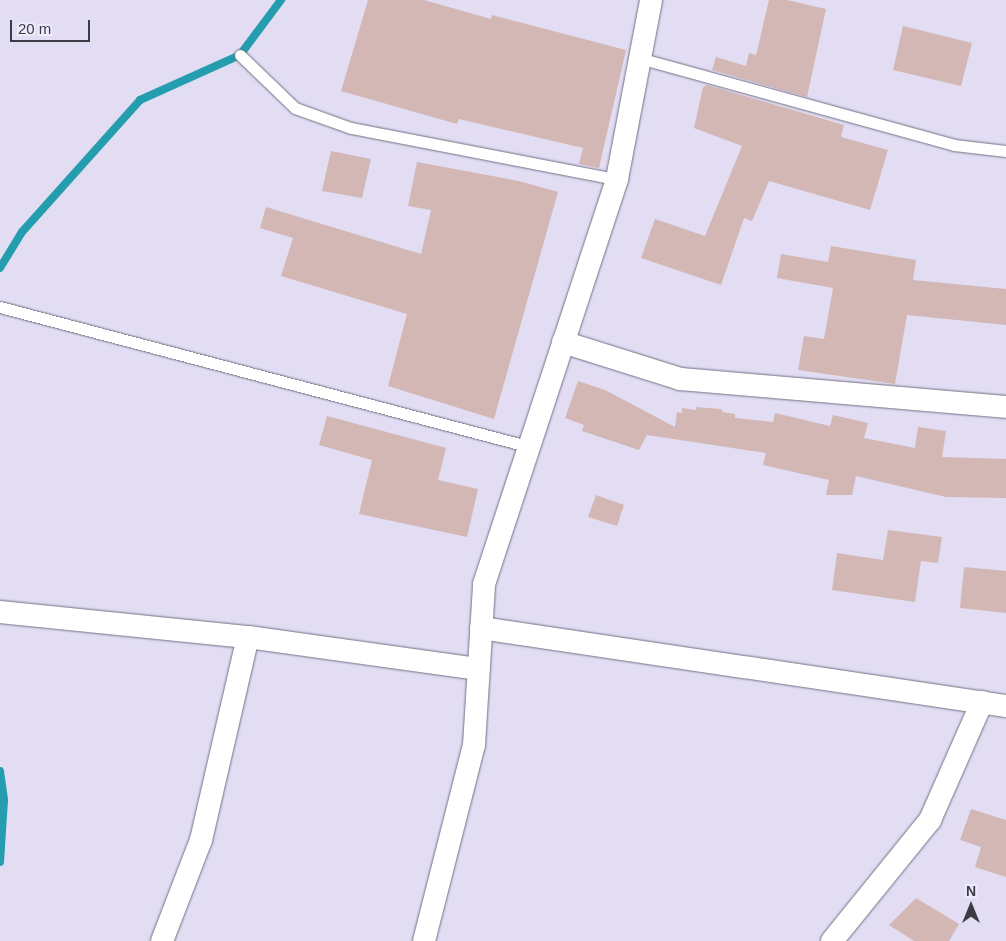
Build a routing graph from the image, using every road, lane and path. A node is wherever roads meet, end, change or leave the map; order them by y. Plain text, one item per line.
1 (651, 0) edge
2 (240, 55) dead end
3 (638, 58) junction
4 (1006, 151) edge
5 (617, 179) junction
6 (0, 307) edge
7 (563, 342) junction
8 (1006, 407) edge
9 (527, 446) junction
10 (0, 612) edge
11 (482, 628) junction
12 (248, 638) junction
13 (479, 669) junction
14 (982, 702) junction
15 (1006, 706) edge
16 (162, 941) edge
17 (424, 941) edge
18 (832, 941) edge

1 - 3 street
2 - 5 lane
3 - 4 lane
3 - 5 street
5 - 7 street
6 - 9 lane
7 - 8 street
7 - 9 street
9 - 11 street
10 - 12 street
11 - 13 street
11 - 14 street
12 - 13 street
12 - 16 street
13 - 17 street
14 - 15 street
14 - 18 street

